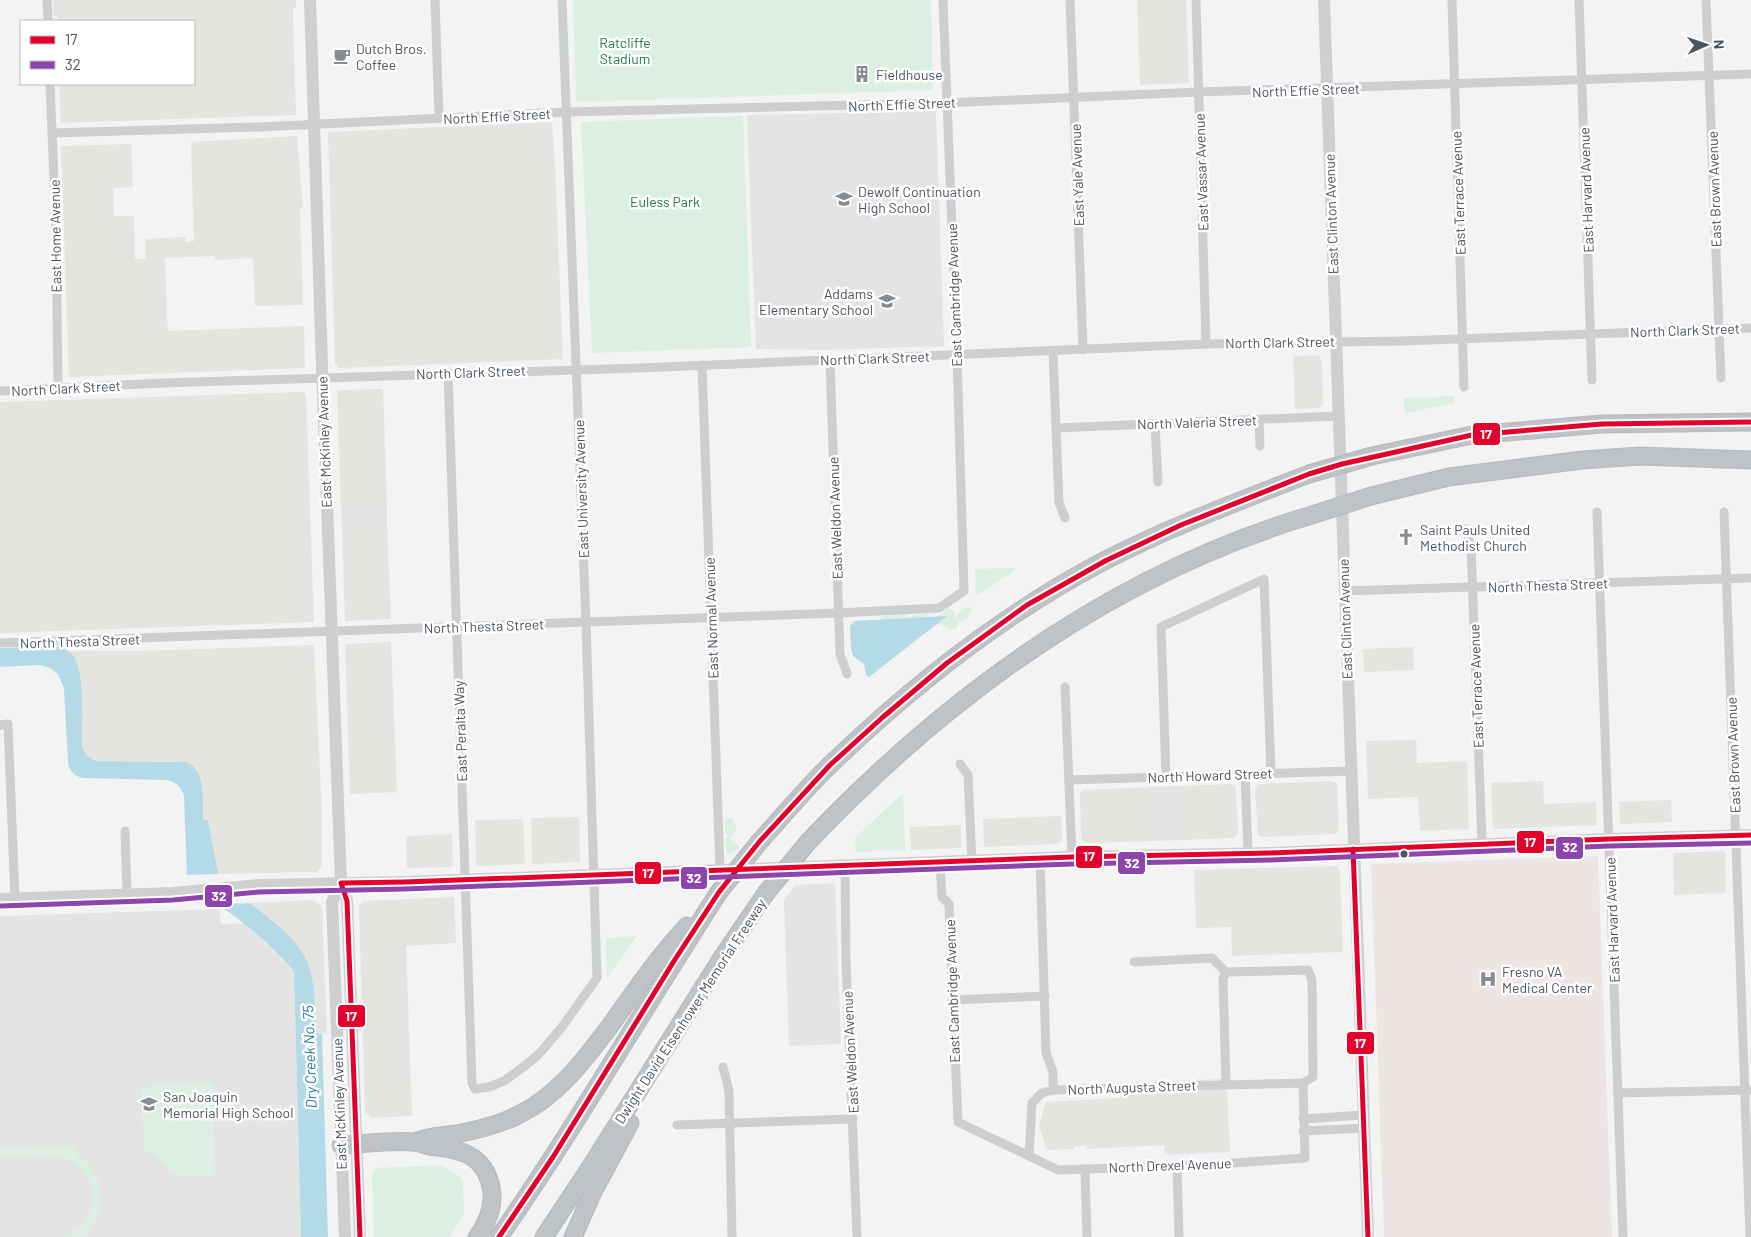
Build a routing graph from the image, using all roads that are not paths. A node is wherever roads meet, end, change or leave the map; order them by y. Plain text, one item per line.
1 (47, 0) edge
2 (310, 0) edge
3 (435, 0) edge
4 (562, 0) edge
5 (943, 0) edge
6 (1070, 0) edge
7 (1196, 0) edge
8 (1324, 0) edge
9 (1452, 0) edge
10 (1579, 0) edge
11 (1706, 0) edge
12 (48, 20) edge
13 (1751, 74) edge
14 (1709, 75) junction
15 (1582, 80) junction
16 (50, 85) edge
17 (1454, 85) junction
18 (1327, 89) junction
19 (1199, 92) junction
20 (1074, 98) junction
21 (946, 103) junction
22 (566, 112) junction
23 (439, 118) junction
24 (314, 125) junction
25 (52, 133) junction
26 (1719, 328) junction
27 (1751, 328) edge
28 (1591, 333) junction
29 (1463, 338) junction
30 (1336, 341) junction
31 (1206, 344) junction
32 (1083, 350) junction
33 (1053, 352) junction
34 (957, 355) junction
35 (830, 360) junction
36 (702, 365) junction
37 (576, 368) junction
38 (448, 373) junction
39 (322, 378) junction
40 (1721, 378) dead end
41 (1592, 380) dead end
42 (1464, 387) dead end
43 (58, 388) junction
44 (0, 391) edge
45 (1338, 416) junction
46 (1259, 420) junction
47 (1751, 422) edge
48 (1155, 424) junction
49 (1056, 428) junction
50 (1260, 446) dead end
51 (1750, 460) edge
52 (1158, 482) dead end
53 (1597, 512) dead end
54 (1724, 512) dead end
55 (1066, 518) dead end
56 (1466, 529) dead end
57 (1751, 578) edge
58 (1726, 579) junction
59 (1600, 583) junction
60 (1473, 587) junction
61 (964, 591) joint
62 (1344, 592) junction
63 (838, 613) junction
64 (711, 618) junction
65 (586, 623) junction
66 (457, 627) junction
67 (332, 631) junction
68 (0, 643) edge
69 (847, 674) dead end
70 (1065, 687) dead end
71 (4, 724) edge
72 (960, 764) dead end
73 (1351, 771) junction
74 (1271, 773) junction
75 (1246, 774) junction
76 (1166, 776) junction
77 (1069, 780) junction
78 (125, 832) dead end
79 (1751, 835) edge
80 (1736, 836) junction
81 (1609, 839) junction
82 (1482, 844) junction
83 (1353, 849) junction
84 (1248, 852) junction
85 (1072, 857) junction
86 (1040, 859) junction
87 (972, 862) junction
88 (940, 863) junction
89 (845, 866) junction
90 (720, 870) junction
91 (593, 875) junction
92 (465, 880) junction
93 (341, 883) junction
94 (719, 892) junction
95 (128, 895) junction
96 (0, 899) edge
97 (15, 899) junction
98 (720, 959) junction
99 (1134, 962) dead end
100 (1226, 972) junction
101 (1044, 996) junction
102 (952, 1000) junction
103 (723, 1067) dead end
104 (1303, 1083) junction
105 (1226, 1085) junction
106 (474, 1089) joint
107 (1053, 1090) junction
108 (1748, 1090) edge
109 (1618, 1093) junction
110 (1363, 1115) junction
111 (1302, 1118) junction
112 (853, 1119) junction
113 (958, 1122) joint
114 (730, 1124) junction
115 (677, 1126) dead end
116 (1364, 1128) junction
117 (1303, 1131) junction
118 (416, 1142) junction
119 (349, 1144) junction
120 (1029, 1156) junction
121 (1177, 1166) junction
122 (1085, 1169) junction
123 (345, 1237) edge
124 (360, 1237) edge
125 (478, 1237) edge
126 (499, 1237) edge
127 (544, 1237) edge
128 (573, 1237) edge
129 (732, 1237) edge
130 (857, 1237) edge
131 (1088, 1237) edge
132 (1179, 1237) edge
133 (1368, 1237) edge
134 (1623, 1237) edge
135 (1750, 1237) edge

1 - 12 street
2 - 24 main road, East McKinley Avenue
3 - 23 street
4 - 22 street, East University Avenue
5 - 21 street, East Cambridge Avenue
6 - 20 street, East Yale Avenue
7 - 19 street, East Vassar Avenue
8 - 18 main road, East Clinton Avenue
9 - 17 street, East Terrace Avenue
10 - 15 street, East Harvard Avenue
11 - 14 street, East Brown Avenue
13 - 14 street, North Effie Street
14 - 15 street, North Effie Street
14 - 26 street, East Brown Avenue
15 - 17 street, North Effie Street
15 - 28 street, East Harvard Avenue
16 - 25 street, East Home Avenue
17 - 18 street, North Effie Street
17 - 29 street, East Terrace Avenue
18 - 19 street, North Effie Street
18 - 30 main road, East Clinton Avenue
19 - 20 street, North Effie Street
19 - 31 street, East Vassar Avenue
20 - 21 street, North Effie Street
20 - 32 street, East Yale Avenue
21 - 22 street, North Effie Street
21 - 34 street, East Cambridge Avenue
22 - 23 street, North Effie Street
22 - 37 street, East University Avenue
23 - 24 street, North Effie Street
24 - 25 street, North Effie Street
24 - 39 main road, East McKinley Avenue
25 - 43 street, East Home Avenue
26 - 27 street, North Clark Street
26 - 28 street, North Clark Street
26 - 40 street, East Brown Avenue
28 - 29 street, North Clark Street
28 - 41 street, East Harvard Avenue
29 - 30 street, North Clark Street
29 - 42 street, East Terrace Avenue
30 - 31 street, North Clark Street
30 - 45 main road, East Clinton Avenue
31 - 32 street, North Clark Street
32 - 33 street, North Clark Street
33 - 34 street, North Clark Street
33 - 49 street
34 - 35 street, North Clark Street
34 - 61 street, East Cambridge Avenue
35 - 36 street, North Clark Street
35 - 63 street, East Weldon Avenue
36 - 37 street, North Clark Street
36 - 64 street, East Normal Avenue
37 - 38 street, North Clark Street
37 - 65 street, East University Avenue
38 - 39 street, North Clark Street
38 - 66 street, East Peralta Way
39 - 43 street, North Clark Street
39 - 67 main road, East McKinley Avenue
43 - 44 street, North Clark Street
45 - 46 street, North Valeria Street
45 - 62 main road, East Clinton Avenue
46 - 48 street, North Valeria Street
46 - 50 street
47 - 94 highway, bridge
48 - 49 street, North Valeria Street
48 - 52 street
49 - 55 street
51 - 98 highway, Dwight David Eisenhower Memorial Freeway, bridge
53 - 59 street, East Harvard Avenue
54 - 58 street, East Brown Avenue
56 - 60 street, East Terrace Avenue
57 - 58 street, North Thesta Street
58 - 59 street, North Thesta Street
58 - 80 street, East Brown Avenue
59 - 60 street, North Thesta Street
59 - 81 street, East Harvard Avenue
60 - 62 street, North Thesta Street
60 - 82 street, East Terrace Avenue
61 - 63 street, North Thesta Street
62 - 73 main road, East Clinton Avenue
63 - 64 street, North Thesta Street
63 - 69 street, East Weldon Avenue
64 - 65 street, North Thesta Street
64 - 90 street, East Normal Avenue
65 - 66 street, North Thesta Street
65 - 91 street, East University Avenue
66 - 67 street, North Thesta Street
66 - 92 street, East Peralta Way
67 - 68 street, North Thesta Street
67 - 93 main road, East McKinley Avenue
70 - 77 street
71 - 97 street
72 - 87 street
73 - 74 street, North Howard Street
73 - 83 main road, East Clinton Avenue
74 - 75 street, North Howard Street
74 - 76 street
75 - 76 street, North Howard Street
75 - 84 street
76 - 77 street, North Howard Street
77 - 85 street
78 - 95 street
79 - 80 main road
80 - 81 main road
80 - 108 street, East Brown Avenue
81 - 82 main road
81 - 109 street, East Harvard Avenue
82 - 83 main road
83 - 84 main road
83 - 110 main road, East Clinton Avenue
84 - 85 main road
85 - 86 main road
86 - 87 main road
86 - 101 street, North Augusta Street
87 - 88 main road
88 - 89 main road
88 - 102 street, East Cambridge Avenue
89 - 90 main road
89 - 112 street, East Weldon Avenue
90 - 91 main road
91 - 92 main road
91 - 106 street, East University Avenue
92 - 93 main road
92 - 106 street, East Peralta Way
93 - 95 main road
93 - 119 main road, East McKinley Avenue
94 - 118 highway
94 - 126 highway
95 - 97 main road
96 - 97 main road
98 - 127 highway, Dwight David Eisenhower Memorial Freeway
98 - 128 highway
99 - 100 street
100 - 104 street
100 - 105 street
101 - 102 street
101 - 107 street, North Augusta Street
102 - 113 street, East Cambridge Avenue
103 - 114 street
104 - 105 street, North Augusta Street
104 - 111 street
105 - 107 street, North Augusta Street
107 - 120 street
108 - 109 street
108 - 135 street, East Brown Avenue
109 - 134 street, East Harvard Avenue
110 - 111 street
110 - 116 main road, East Clinton Avenue
111 - 117 street
112 - 114 street
112 - 130 street, East Weldon Avenue
113 - 120 street, North Drexel Avenue
114 - 115 street
114 - 129 street
116 - 117 street
116 - 133 main road, East Clinton Avenue
117 - 121 street, North Drexel Avenue
118 - 119 highway
118 - 125 highway
119 - 123 main road, East McKinley Avenue
119 - 124 main road, East McKinley Avenue
120 - 122 street, North Drexel Avenue
121 - 122 street, North Drexel Avenue
121 - 132 street
122 - 131 street

